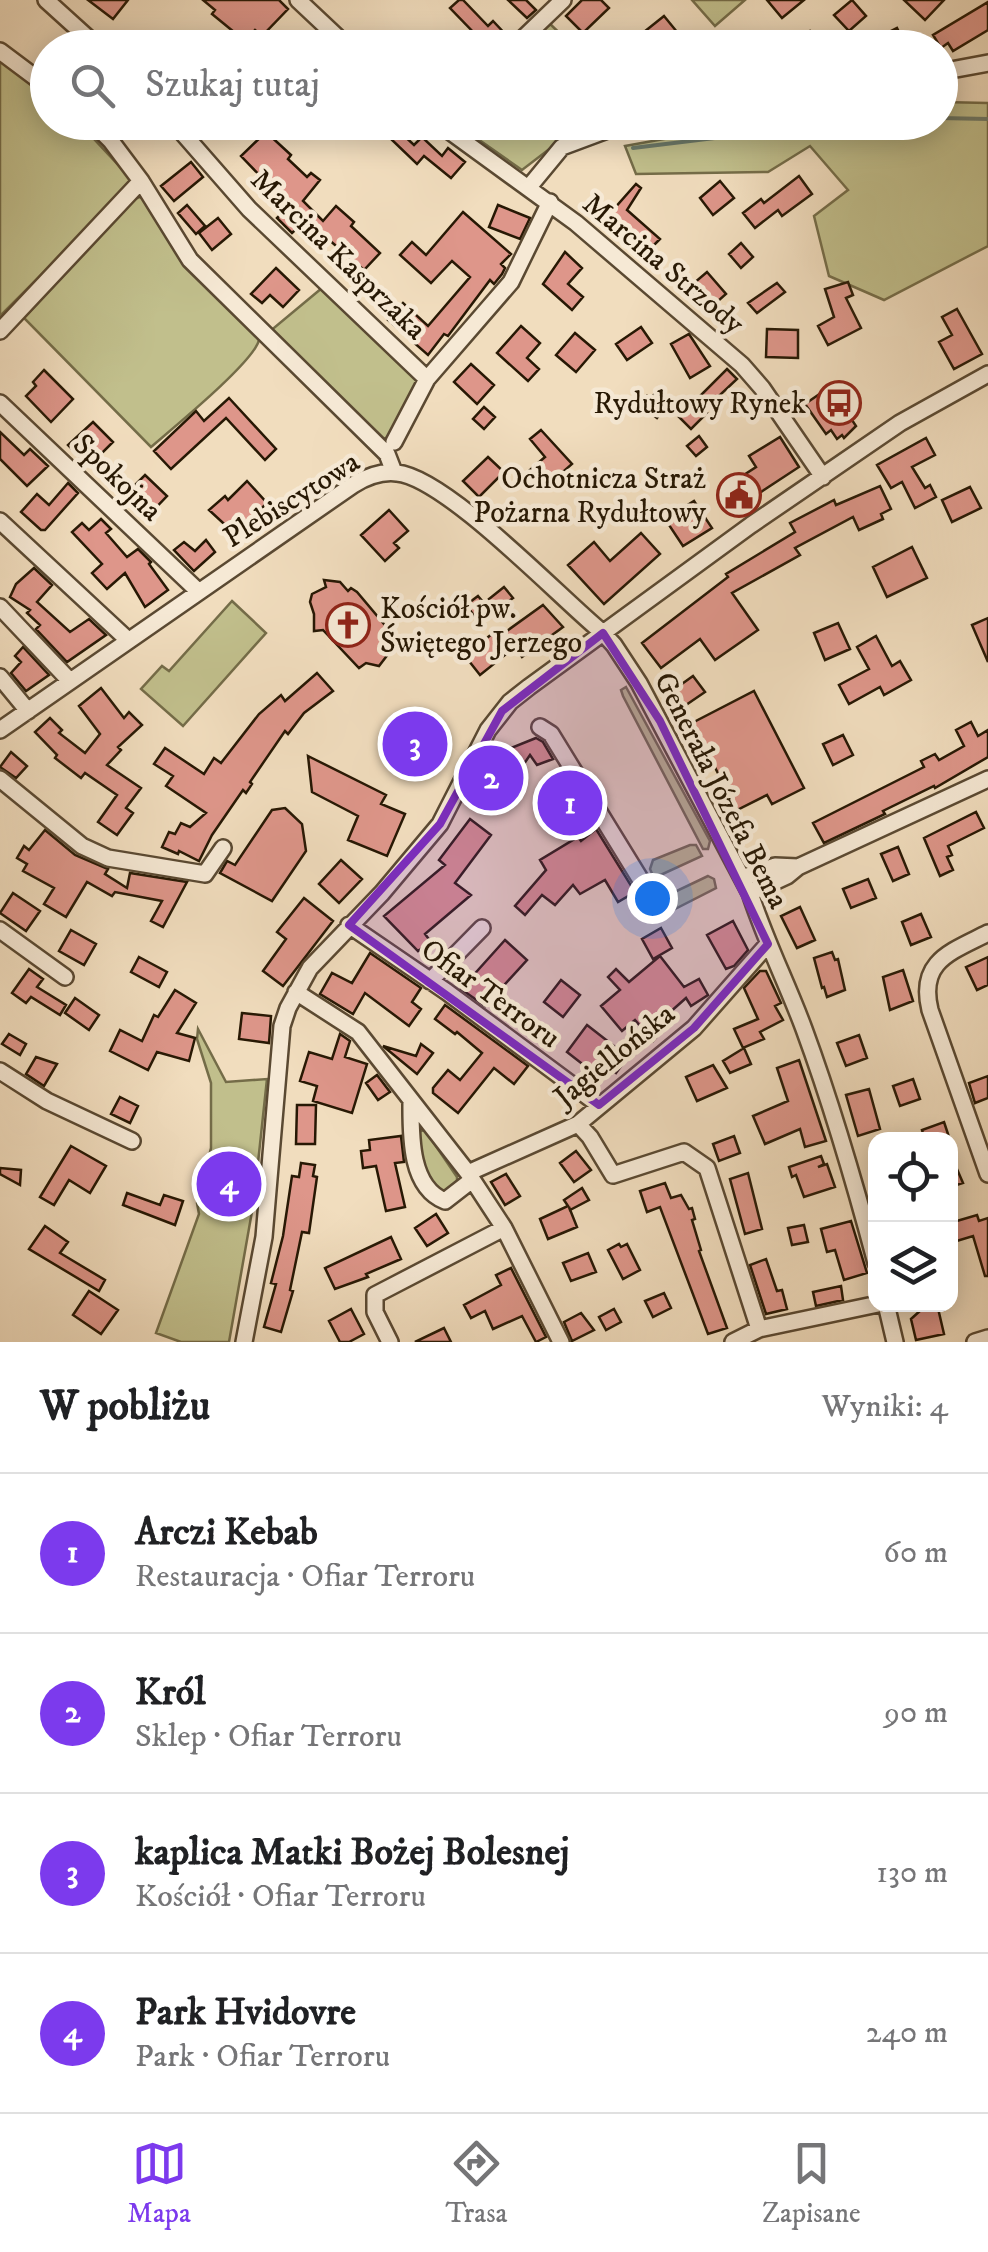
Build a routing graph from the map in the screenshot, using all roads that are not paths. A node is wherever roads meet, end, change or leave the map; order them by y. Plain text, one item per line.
1 (46, 0) edge
2 (298, 0) edge
3 (564, 0) edge
4 (79, 30) edge
5 (330, 30) edge
6 (533, 30) edge
7 (0, 51) edge
8 (988, 63) edge
9 (958, 69) edge
10 (30, 74) edge
11 (111, 140) edge
12 (189, 140) edge
13 (462, 140) edge
14 (581, 140) edge
15 (141, 181) junction
16 (529, 187) junction
17 (550, 202) junction
18 (0, 331) edge
19 (988, 374) edge
20 (428, 379) junction
21 (2, 407) edge
22 (394, 442) dead end
23 (394, 472) junction
24 (822, 477) junction
25 (0, 520) edge
26 (198, 591) junction
27 (0, 607) edge
28 (603, 634) junction
29 (128, 640) junction
30 (0, 676) edge
31 (70, 681) junction
32 (28, 711) junction
33 (540, 727) dead end
34 (0, 730) edge
35 (988, 779) edge
36 (0, 780) edge
37 (223, 848) dead end
38 (798, 867) junction
39 (742, 878) junction
40 (750, 893) junction
41 (650, 895) dead end
42 (349, 925) junction
43 (482, 928) dead end
44 (0, 930) edge
45 (988, 933) edge
46 (768, 944) junction
47 (65, 978) dead end
48 (430, 980) junction
49 (296, 992) junction
50 (0, 1072) edge
51 (411, 1100) junction
52 (599, 1105) junction
53 (578, 1124) junction
54 (132, 1141) dead end
55 (988, 1174) edge
56 (470, 1176) junction
57 (504, 1228) junction
58 (868, 1233) edge
59 (868, 1306) edge
60 (888, 1312) edge
61 (760, 1330) junction
62 (988, 1338) edge
63 (244, 1342) edge
64 (390, 1342) edge
65 (562, 1342) edge
66 (732, 1342) edge
67 (895, 1342) edge
68 (975, 1342) edge

1 - 4 street
2 - 5 street
3 - 6 street
7 - 10 street
8 - 9 street
11 - 15 street
12 - 20 street, Marcina Kasprzaka
13 - 16 street, Marcina Strzody
14 - 16 street
15 - 18 street
15 - 23 street
16 - 17 street, Marcina Strzody
17 - 20 street
17 - 24 street, Marcina Strzody
19 - 24 street
20 - 22 street
21 - 26 street, Spokojna
23 - 26 street, Plebiscytowa
23 - 28 street, Plebiscytowa
24 - 28 street
25 - 29 street
26 - 29 street, Plebiscytowa
27 - 31 street
28 - 39 street, Generała Józefa Bema
28 - 42 street
29 - 31 street, Plebiscytowa
30 - 32 street
31 - 32 street, Plebiscytowa
32 - 34 street, Plebiscytowa
33 - 41 street
35 - 38 street
36 - 37 street
38 - 39 street
38 - 40 street
39 - 40 street, Generała Józefa Bema
40 - 46 street, Generała Józefa Bema
42 - 48 street, Ofiar Terroru
42 - 49 street
43 - 48 street
44 - 47 street
45 - 55 street
46 - 52 street, Jagiellońska
46 - 58 street, Generała Józefa Bema
48 - 52 street, Ofiar Terroru
49 - 51 street
49 - 63 street
50 - 54 street
51 - 56 street
51 - 56 street, Jagiellońska
52 - 53 street, Jagiellońska
53 - 56 street, Jagiellońska
53 - 61 street
56 - 57 street
57 - 64 street
57 - 65 street
59 - 61 street
60 - 67 street
61 - 66 street
62 - 68 street

